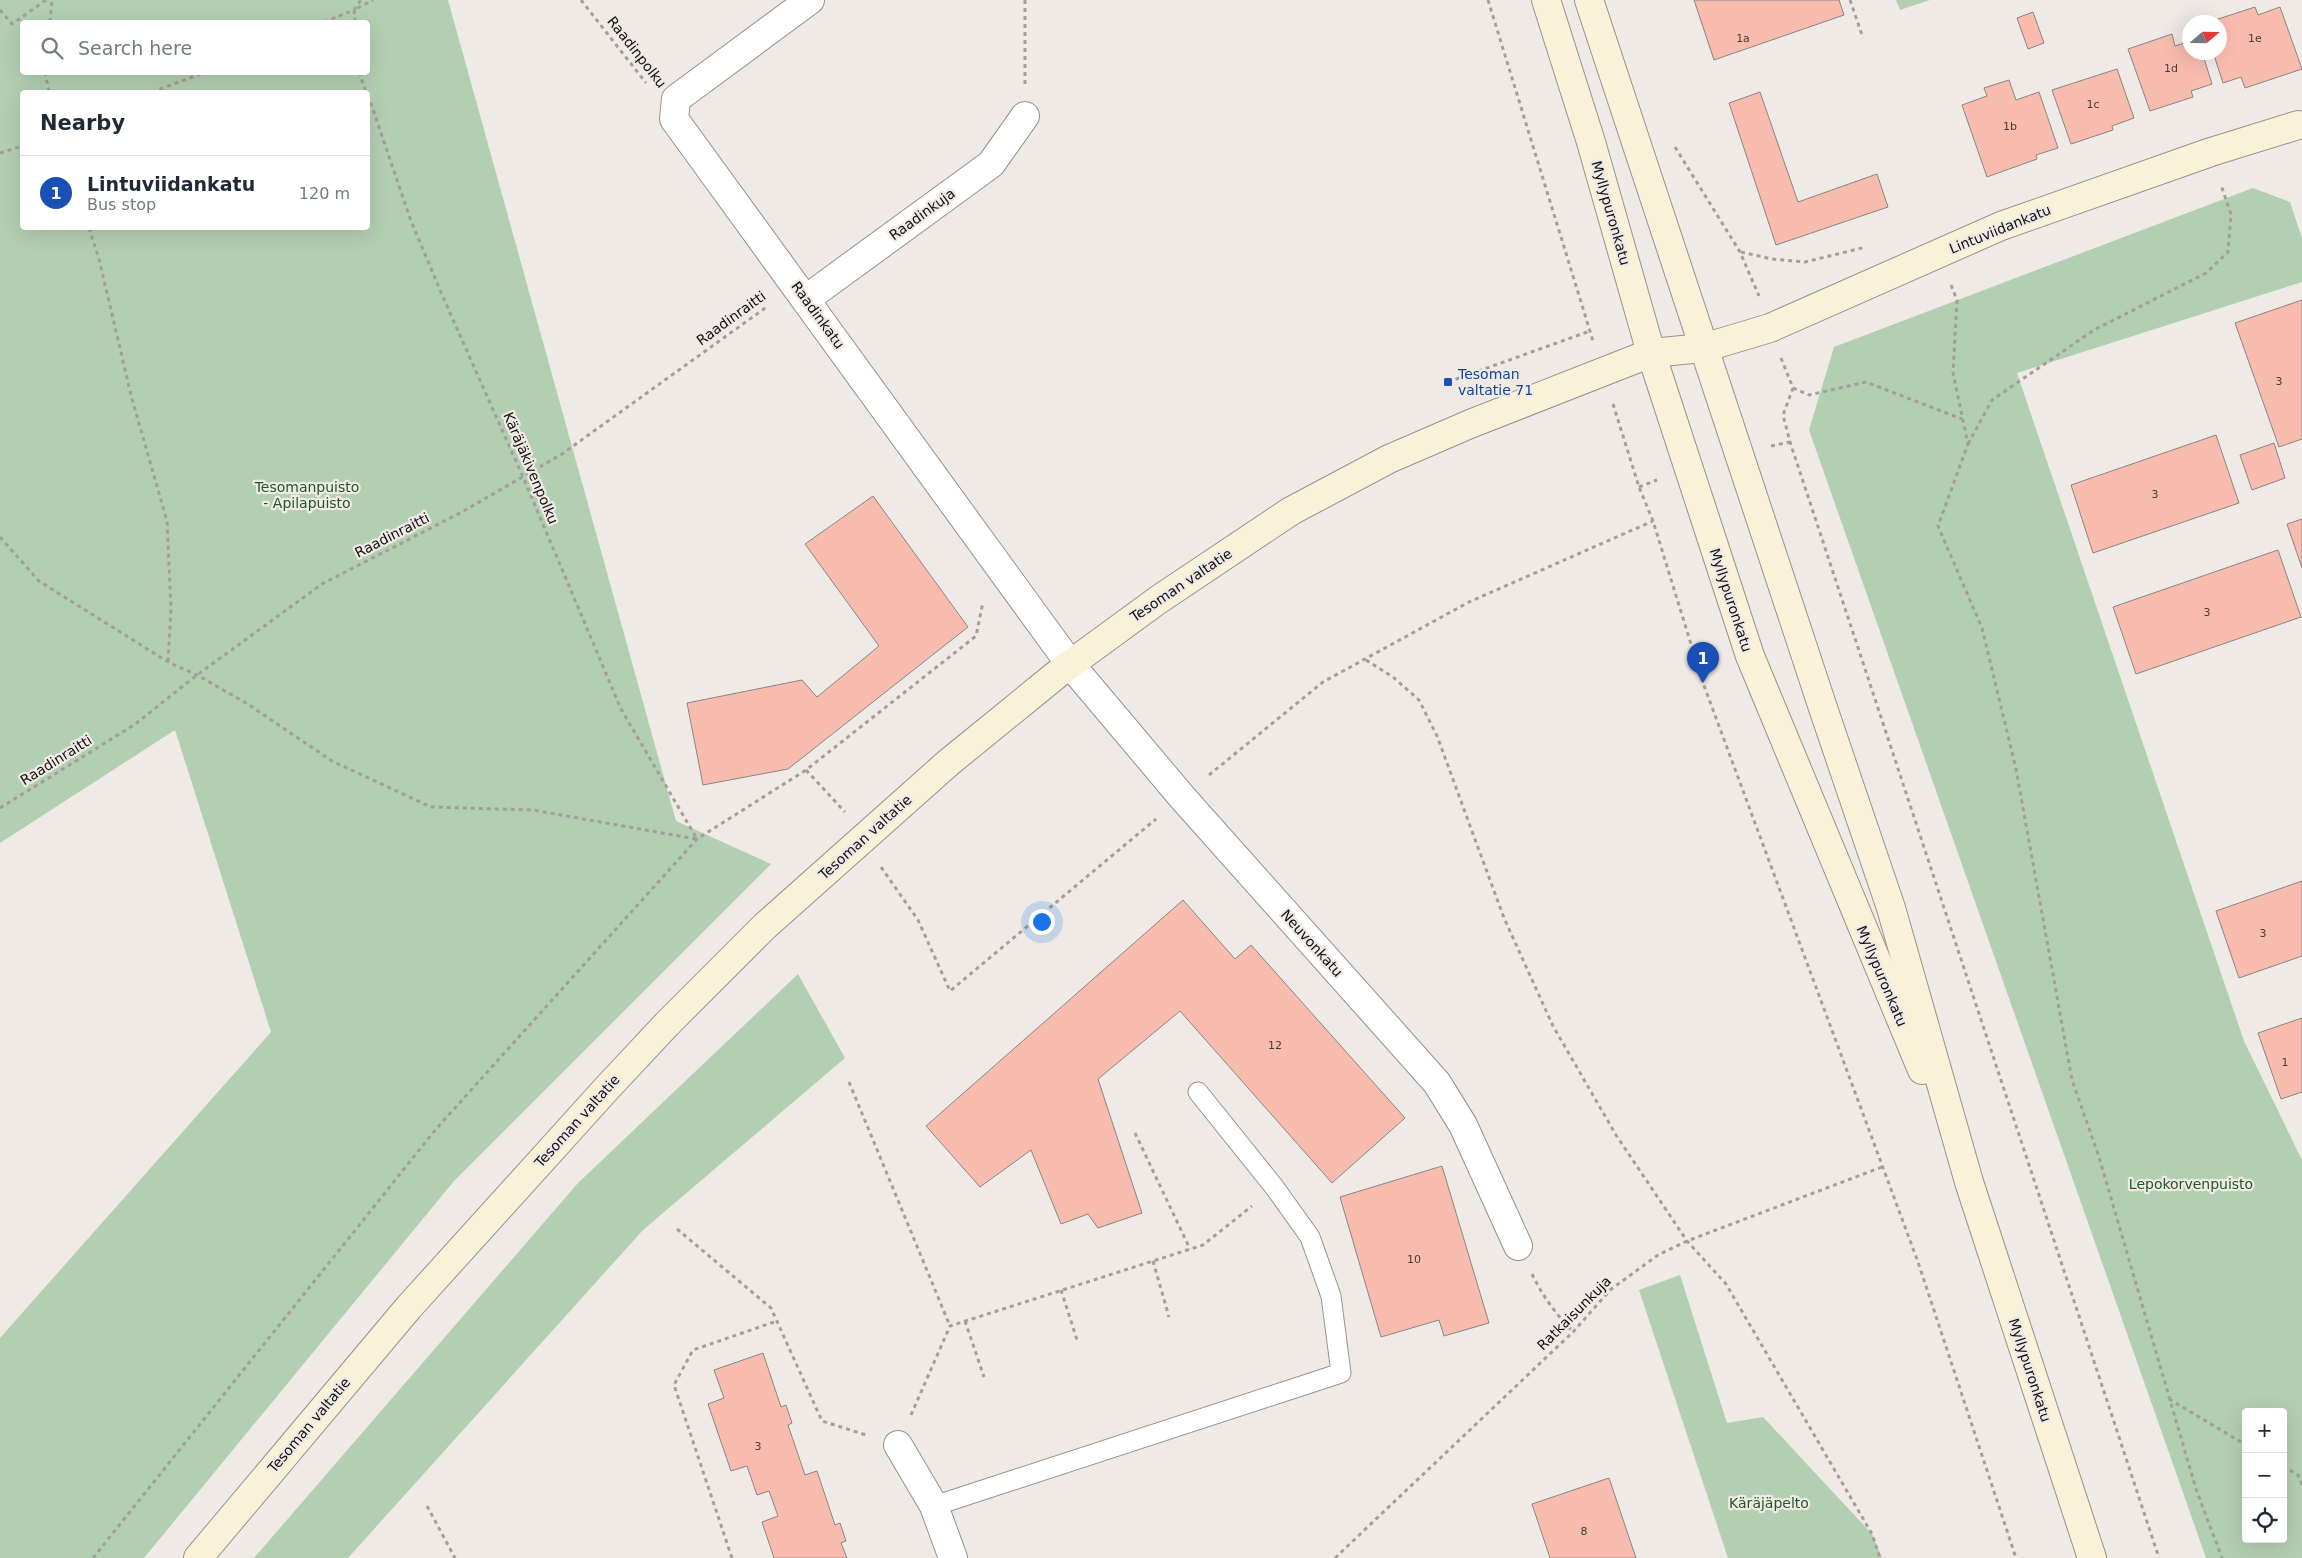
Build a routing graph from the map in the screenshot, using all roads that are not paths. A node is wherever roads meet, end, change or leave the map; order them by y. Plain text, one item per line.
1 (810, 0) edge
2 (1546, 0) edge
3 (1589, 0) edge
4 (1024, 116) road end
5 (2301, 128) edge
6 (802, 292) junction
7 (1703, 348) junction
8 (1652, 353) junction
9 (1070, 664) junction
10 (1198, 1092) dead end
11 (1969, 1182) junction
12 (1518, 1246) road end
13 (898, 1445) road end
14 (934, 1506) junction
15 (198, 1558) edge
16 (953, 1558) edge
17 (2092, 1558) edge

1 - 6 street, Raadinkatu
2 - 8 main road, Myllypuronkatu
3 - 7 main road, Myllypuronkatu
4 - 6 street, Raadinkuja
5 - 7 main road, Lintuviidankatu
6 - 9 street, Raadinkatu
7 - 8 main road, Tesoman valtatie
7 - 11 main road, Myllypuronkatu
8 - 9 main road, Tesoman valtatie
8 - 11 main road, Myllypuronkatu
9 - 12 street, Neuvonkatu
9 - 15 main road, Tesoman valtatie
10 - 14 lane
11 - 17 main road, Myllypuronkatu
13 - 14 street
14 - 16 street

